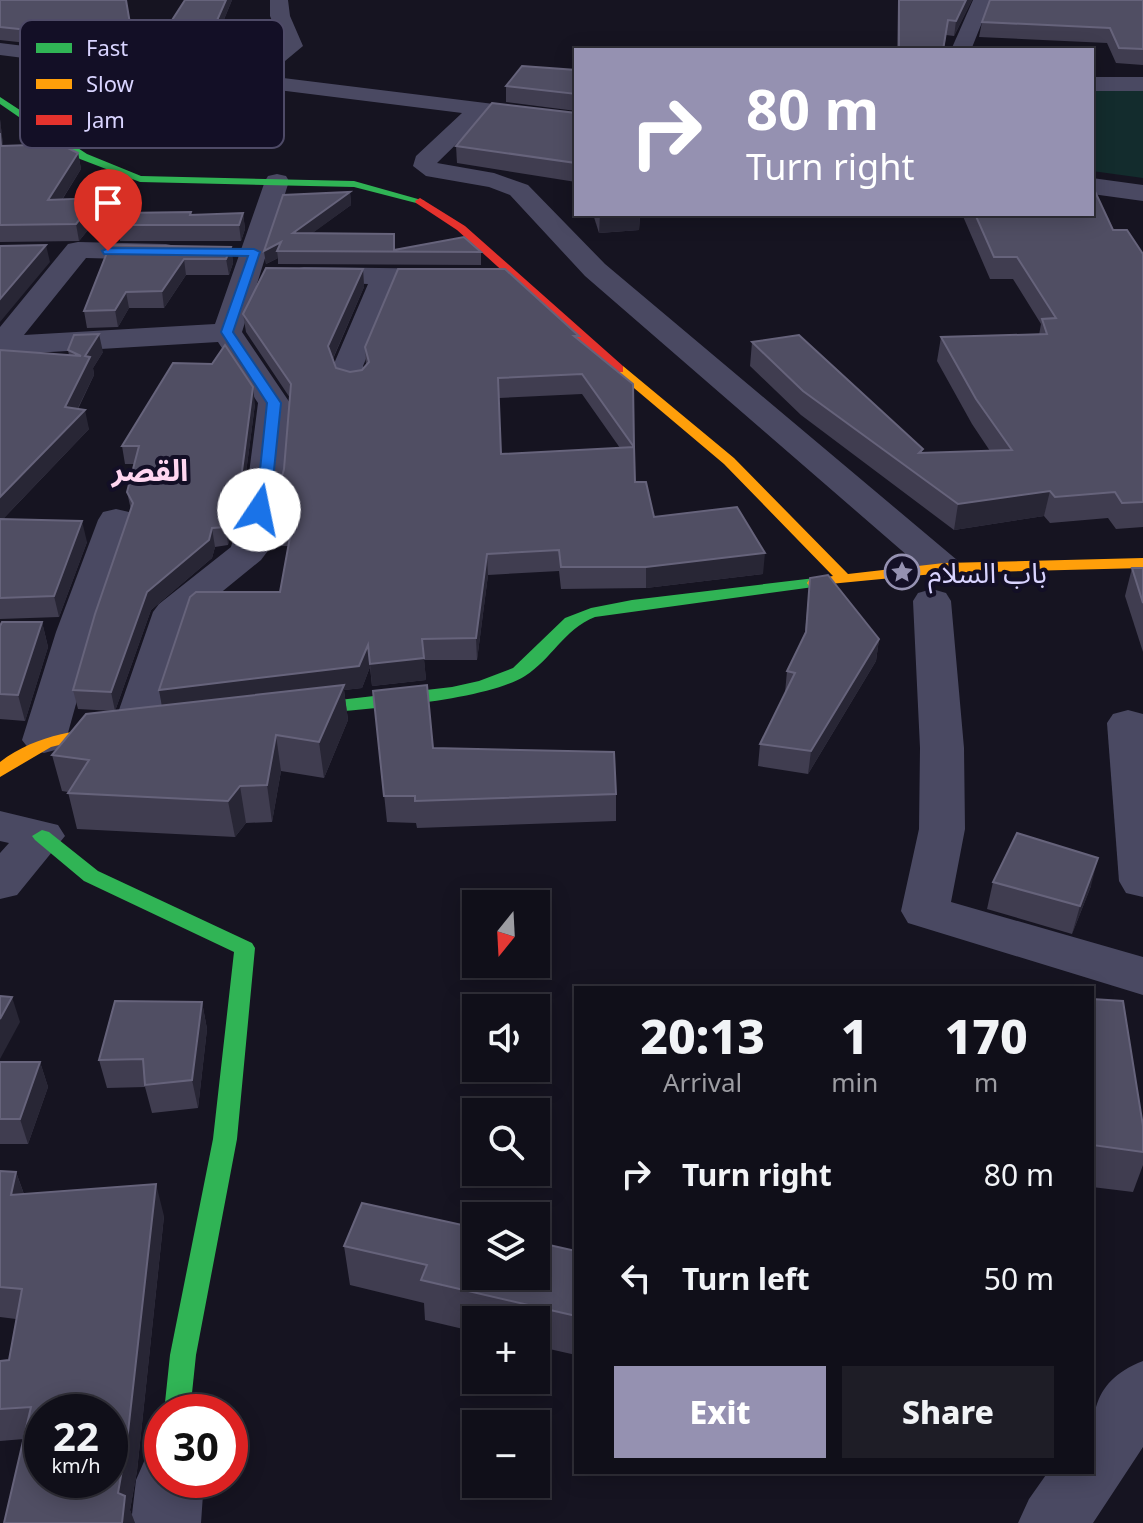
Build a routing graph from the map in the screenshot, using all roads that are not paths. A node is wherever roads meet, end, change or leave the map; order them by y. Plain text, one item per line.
1 (279, 0) edge
2 (982, 0) edge
3 (282, 20) edge
4 (284, 25) edge
5 (962, 48) edge
6 (0, 49) edge
7 (20, 52) edge
8 (284, 53) edge
9 (1094, 84) edge
10 (1143, 84) edge
11 (284, 85) edge
12 (0, 100) edge
13 (480, 109) junction
14 (20, 115) edge
15 (574, 121) edge
16 (66, 148) edge
17 (277, 181) junction
18 (1094, 186) edge
19 (1143, 193) edge
20 (78, 250) junction
21 (47, 251) edge
22 (196, 252) edge
23 (242, 260) junction
24 (386, 276) junction
25 (513, 276) junction
26 (227, 332) junction
27 (1, 346) edge
28 (352, 379) edge
29 (116, 520) dead end
30 (1143, 563) edge
31 (844, 579) junction
32 (938, 584) junction
33 (268, 714) edge
34 (1128, 723) dead end
35 (141, 729) joint
36 (44, 740) junction
37 (0, 771) edge
38 (21, 831) edge
39 (1143, 881) edge
40 (0, 883) edge
41 (1143, 976) edge
42 (1143, 1391) edge
43 (179, 1394) edge
44 (1094, 1463) edge
45 (1087, 1474) edge
46 (168, 1498) edge
47 (166, 1523) edge
48 (1053, 1523) edge

1 - 3 street
2 - 5 street
4 - 8 street
6 - 7 street
9 - 10 street
11 - 13 street
12 - 14 street
13 - 15 street
13 - 32 street
16 - 17 street
17 - 23 street
17 - 25 street
18 - 19 street
20 - 21 street
20 - 22 street
20 - 27 street
23 - 24 street
23 - 26 street
24 - 25 street
24 - 28 street
25 - 31 street
26 - 27 street
26 - 35 street
29 - 36 street
30 - 32 street
31 - 32 street
31 - 33 street
32 - 41 street
34 - 39 street
35 - 36 street
36 - 37 street
38 - 40 street
38 - 43 street
42 - 44 street
45 - 48 street
46 - 47 street

